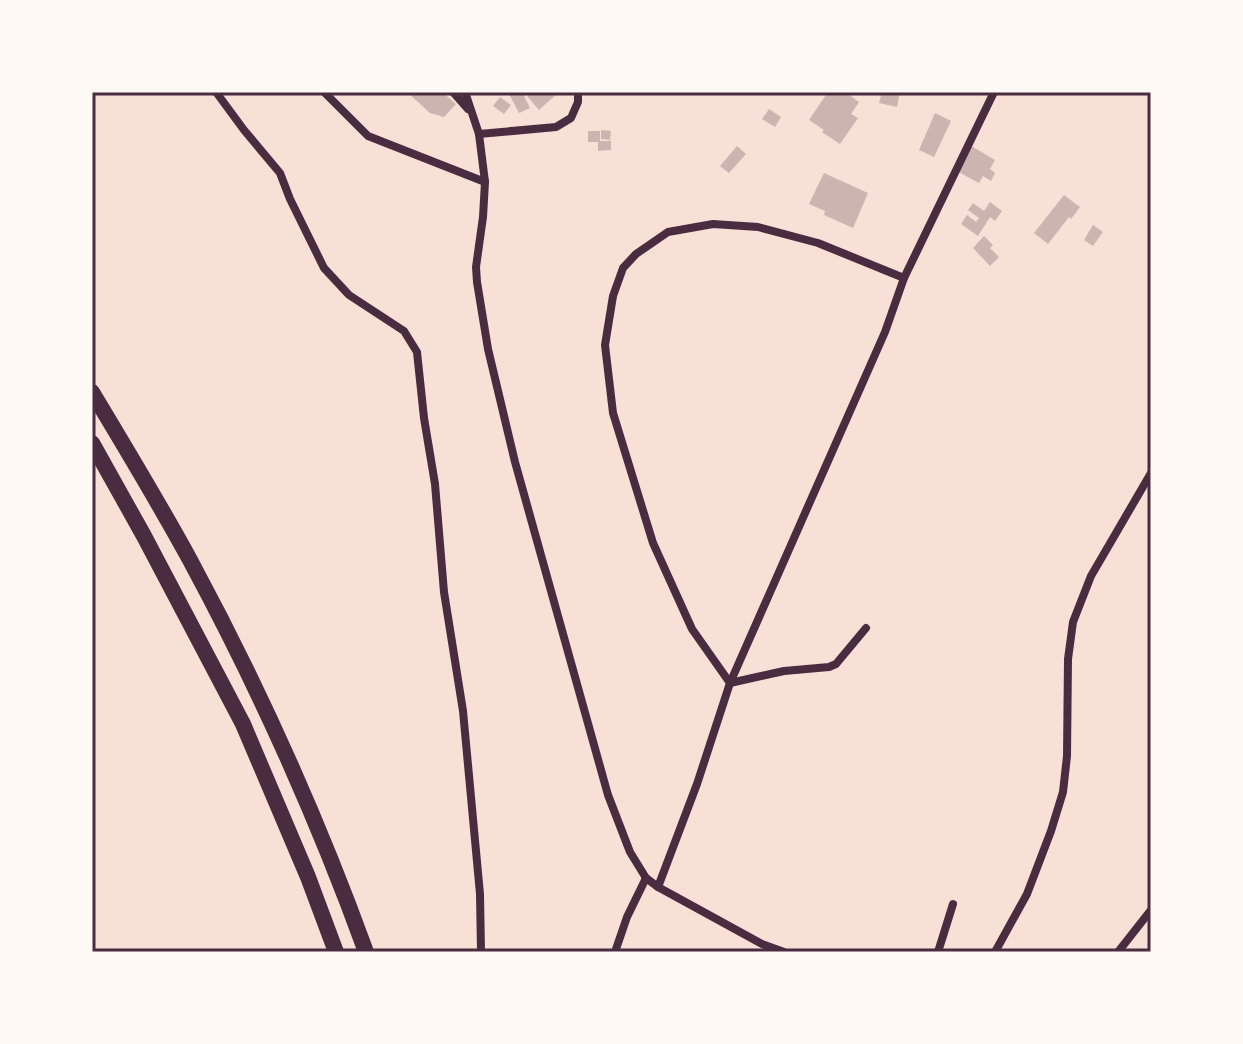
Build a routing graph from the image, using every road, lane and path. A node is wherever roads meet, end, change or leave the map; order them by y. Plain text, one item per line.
1 (216, 92) edge
2 (324, 92) edge
3 (453, 92) edge
4 (465, 92) edge
5 (578, 92) edge
6 (994, 92) edge
7 (472, 112) junction
8 (479, 134) junction
9 (485, 182) junction
10 (904, 278) junction
11 (92, 392) edge
12 (92, 443) edge
13 (1151, 473) edge
14 (866, 628) dead end
15 (730, 683) junction
16 (646, 878) junction
17 (658, 887) junction
18 (953, 904) dead end
19 (1151, 910) edge
20 (760, 948) edge
21 (336, 952) edge
22 (366, 952) edge
23 (481, 952) edge
24 (615, 952) edge
25 (784, 952) edge
26 (938, 952) edge
27 (995, 952) edge
28 (1118, 952) edge

1 - 23 street
2 - 9 street
3 - 7 street
4 - 7 street
5 - 8 street
6 - 10 street
7 - 8 street
8 - 9 street
9 - 16 street
10 - 15 street
10 - 15 street
11 - 22 highway
12 - 21 highway
13 - 27 street
14 - 15 street
15 - 17 street
16 - 17 street
16 - 24 street
17 - 20 street
18 - 26 street
19 - 28 street
20 - 25 street

